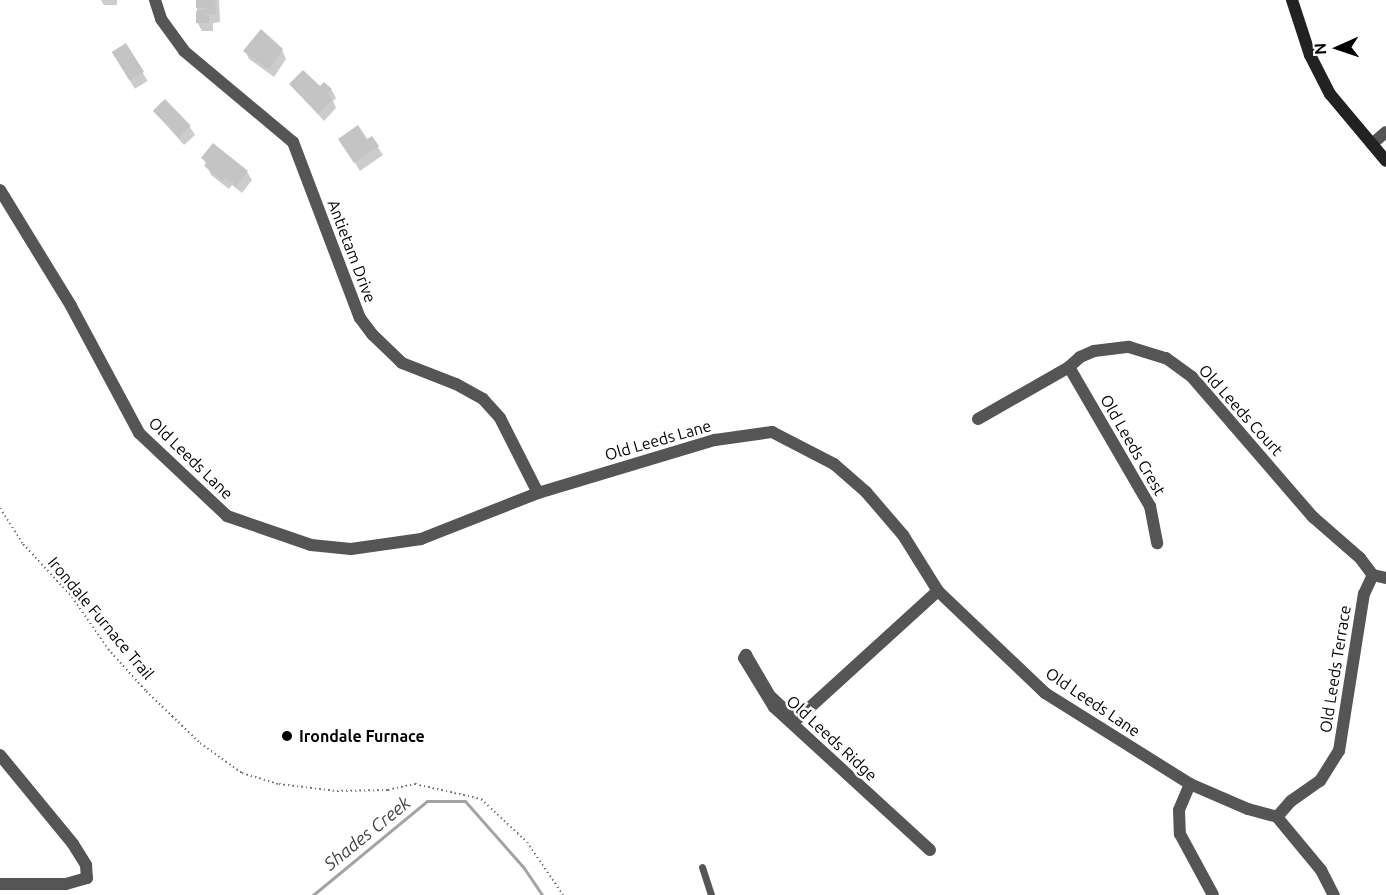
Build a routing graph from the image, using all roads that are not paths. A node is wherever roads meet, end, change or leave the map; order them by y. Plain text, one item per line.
1 (155, 0) edge
2 (1292, 0) edge
3 (1386, 132) edge
4 (1372, 144) junction
5 (1386, 161) edge
6 (0, 190) edge
7 (1069, 367) junction
8 (978, 418) dead end
9 (538, 493) junction
10 (1157, 543) dead end
11 (1380, 577) edge
12 (938, 591) junction
13 (0, 755) edge
14 (1190, 784) junction
15 (1277, 817) junction
16 (930, 850) dead end
17 (702, 867) dead end
18 (0, 884) edge
19 (711, 895) edge
20 (1213, 895) edge
21 (1334, 895) edge

1 - 9 street, Antietam Drive
2 - 4 main road
3 - 4 street
4 - 5 main road
6 - 9 street, Old Leeds Lane
7 - 8 street, Old Leeds Court
7 - 10 street, Old Leeds Crest
7 - 11 street, Old Leeds Court
9 - 12 street, Old Leeds Lane
11 - 15 street, Old Leeds Terrace
12 - 14 street, Old Leeds Lane
12 - 16 street, Old Leeds Ridge
13 - 18 street
14 - 15 street, Old Leeds Lane
14 - 20 street
15 - 21 street
17 - 19 lane

